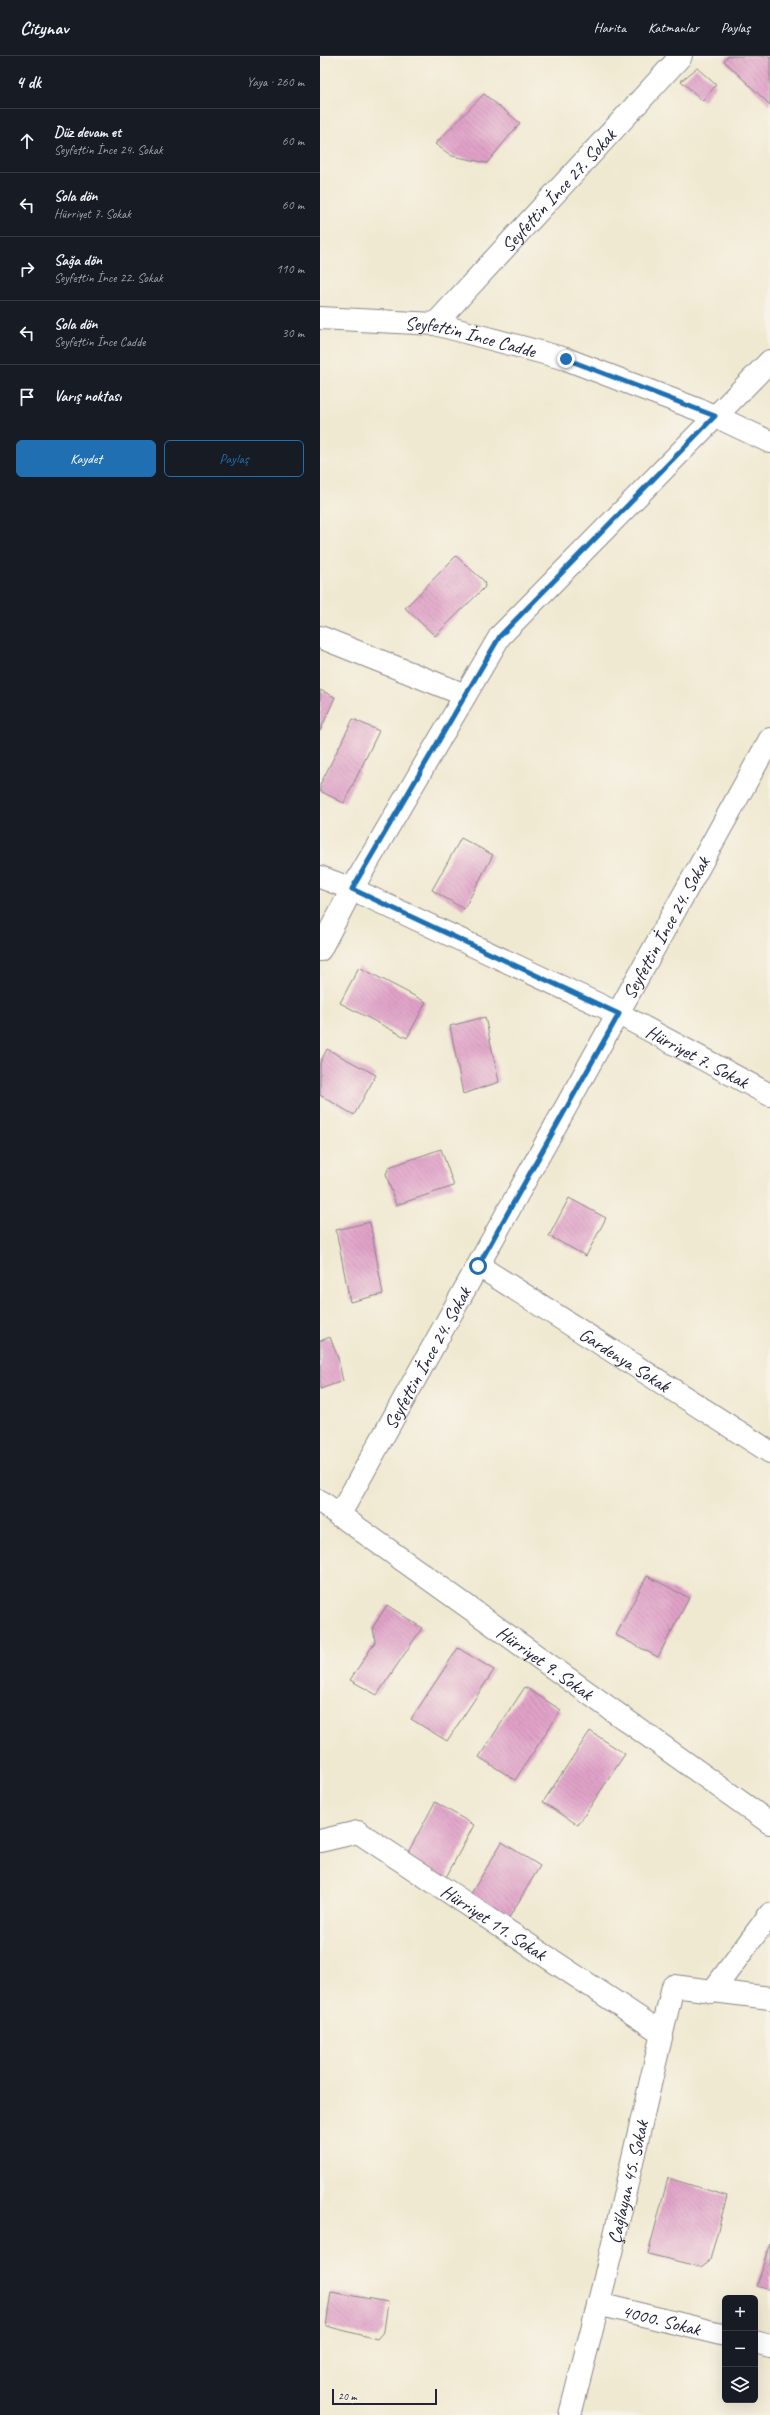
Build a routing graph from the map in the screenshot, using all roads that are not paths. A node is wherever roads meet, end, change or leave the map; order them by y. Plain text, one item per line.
1 (681, 56) edge
2 (320, 318) edge
3 (435, 324) junction
4 (770, 361) edge
5 (715, 416) junction
6 (770, 442) edge
7 (320, 637) edge
8 (465, 695) junction
9 (770, 739) edge
10 (320, 877) edge
11 (352, 889) junction
12 (320, 950) edge
13 (619, 1014) junction
14 (770, 1095) edge
15 (478, 1266) junction
16 (770, 1452) edge
17 (320, 1501) edge
18 (339, 1516) junction
19 (770, 1824) edge
20 (320, 1841) edge
21 (770, 1914) edge
22 (712, 1992) junction
23 (770, 1998) edge
24 (662, 2033) junction
25 (598, 2304) junction
26 (722, 2334) edge
27 (758, 2343) edge
28 (770, 2346) edge
29 (570, 2415) edge

1 - 3 street, Seyfettin İnce 27. Sokak
2 - 3 street, Seyfettin İnce Cadde
3 - 5 street, Seyfettin İnce Cadde
4 - 5 street
5 - 6 street, Seyfettin İnce Cadde
5 - 8 street
7 - 8 street
8 - 11 street
9 - 13 street, Seyfettin İnce 24. Sokak
10 - 11 street, Hürriyet 7. Sokak
11 - 12 street
11 - 13 street, Hürriyet 7. Sokak
13 - 14 street, Hürriyet 7. Sokak
13 - 15 street, Seyfettin İnce 24. Sokak
15 - 16 street, Gardenya Sokak
15 - 18 street, Seyfettin İnce 24. Sokak
17 - 18 street, Hürriyet 9. Sokak
18 - 19 street, Hürriyet 9. Sokak
20 - 24 street, Hürriyet 11. Sokak
21 - 22 street
22 - 23 street
22 - 24 street, Çağlayan 45. Sokak
24 - 25 street, Çağlayan 45. Sokak
25 - 26 street, 4000. Sokak
25 - 29 street, Çağlayan 45. Sokak
27 - 28 street

